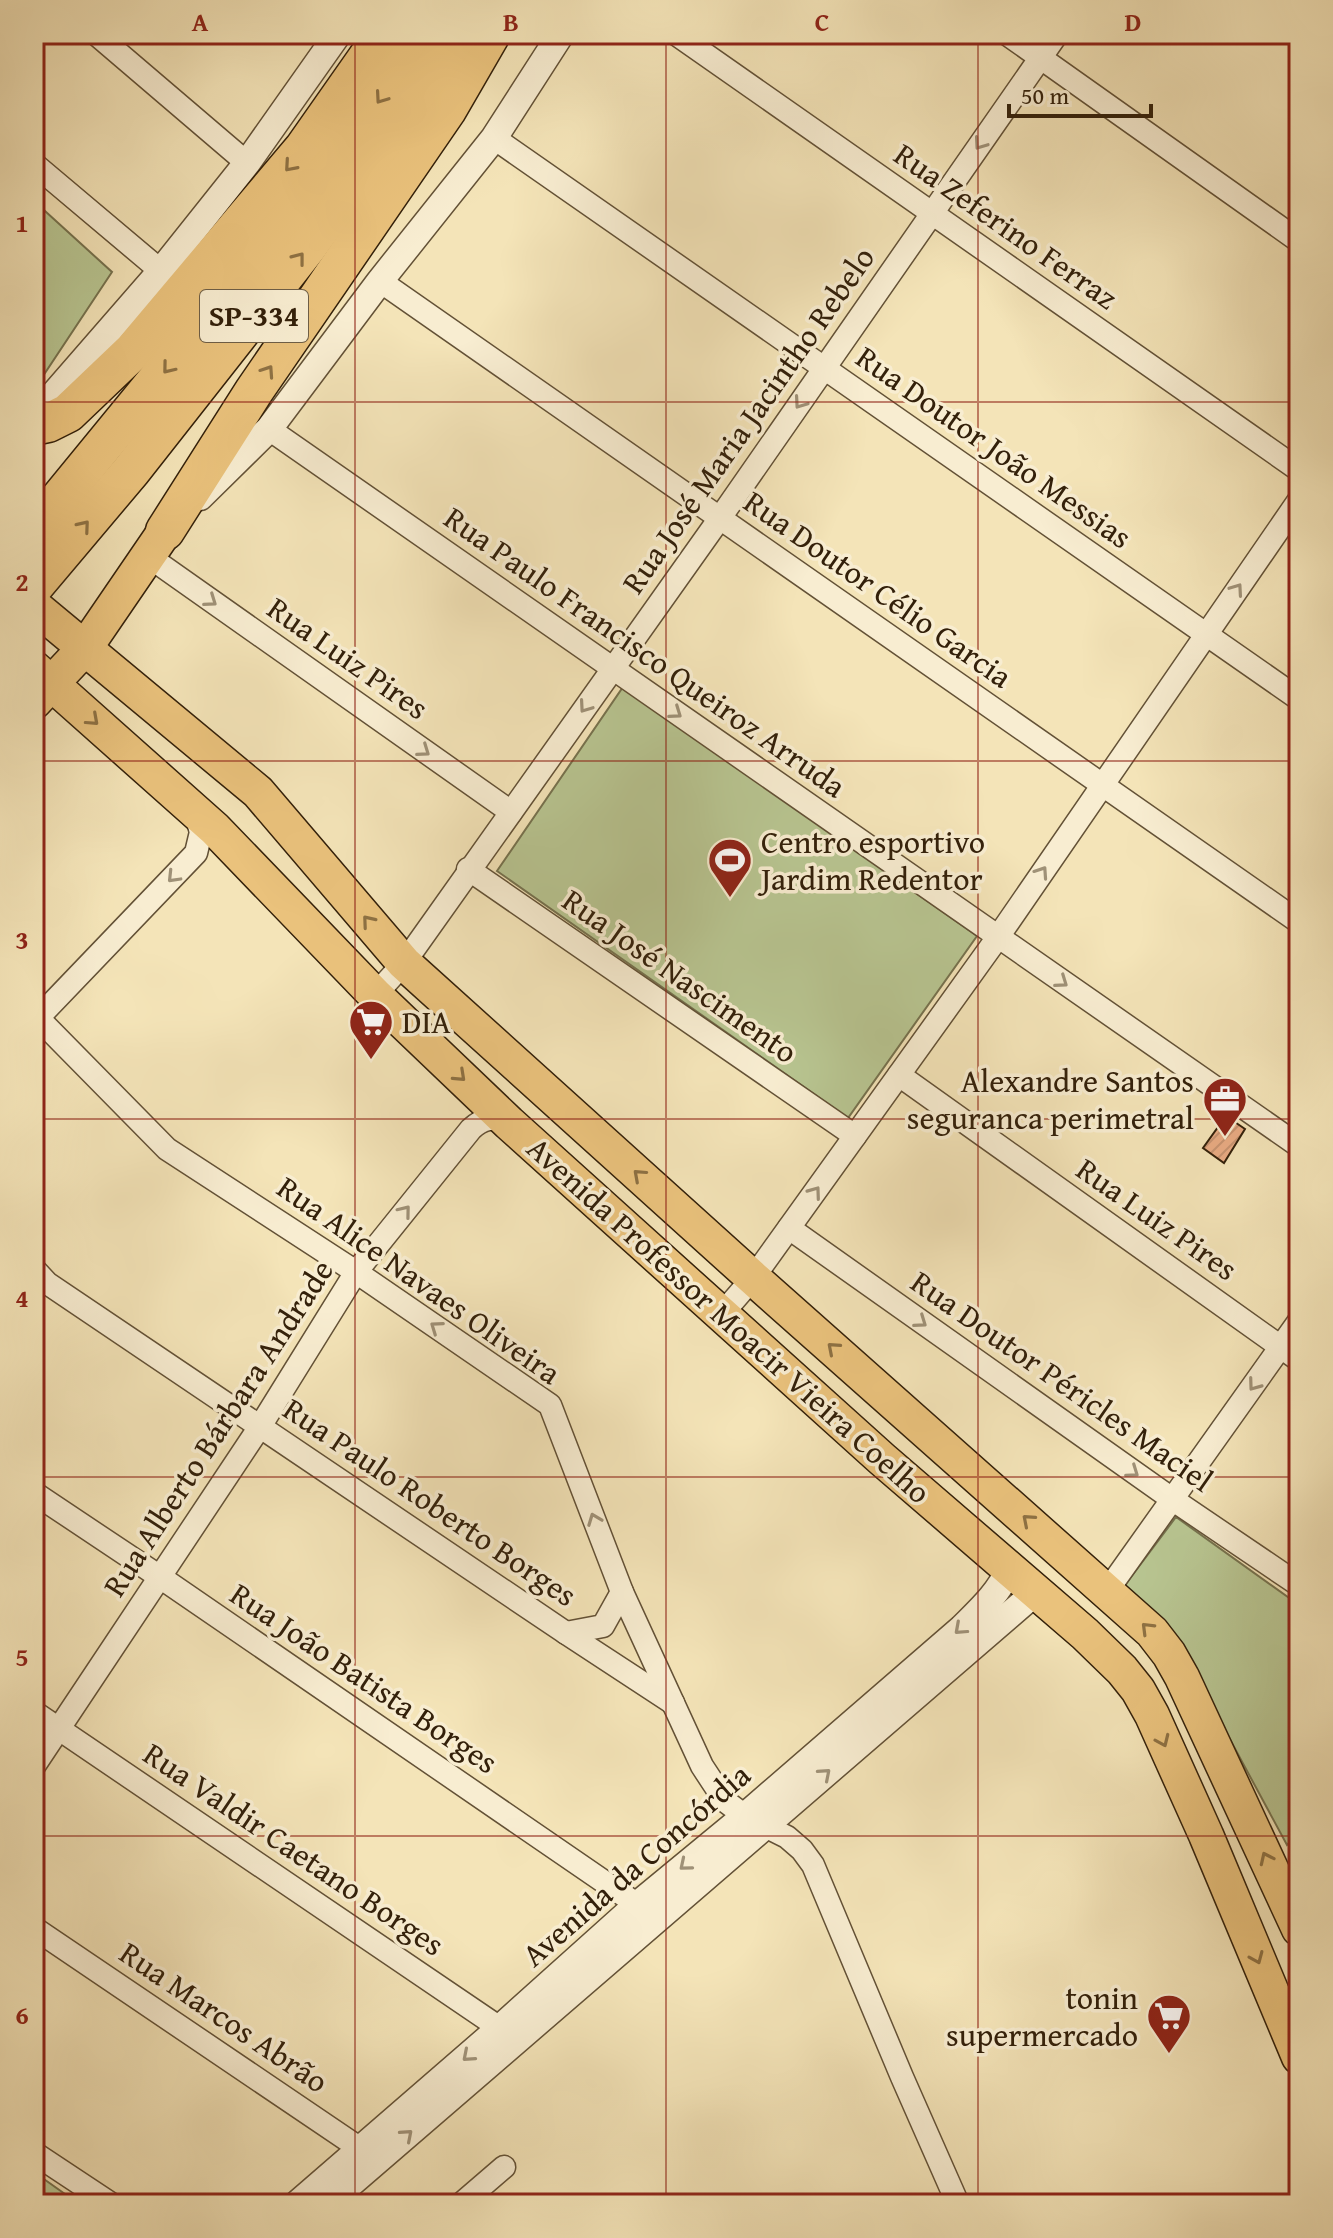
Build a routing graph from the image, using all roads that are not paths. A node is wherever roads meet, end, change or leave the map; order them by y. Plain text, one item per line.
1 (96, 34) edge
2 (338, 34) edge
3 (384, 34) edge
4 (425, 34) edge
5 (459, 34) edge
6 (491, 34) edge
7 (561, 34) edge
8 (676, 34) edge
9 (1007, 34) edge
10 (1057, 34) edge
11 (1041, 58) junction
12 (494, 138) junction
13 (247, 163) junction
14 (34, 164) edge
15 (931, 213) junction
16 (1299, 241) edge
17 (161, 271) junction
18 (380, 281) junction
19 (824, 368) junction
20 (34, 418) edge
21 (269, 429) junction
22 (1299, 470) edge
23 (1299, 500) edge
24 (720, 518) junction
25 (34, 530) edge
26 (156, 544) junction
27 (34, 586) edge
28 (42, 613) edge
29 (1206, 635) junction
30 (85, 648) junction
31 (612, 668) junction
32 (40, 685) edge
33 (1299, 699) edge
34 (1102, 784) junction
35 (195, 811) junction
36 (511, 812) junction
37 (468, 869) junction
38 (1299, 922) edge
39 (998, 937) junction
40 (404, 963) junction
41 (375, 995) junction
42 (36, 1020) edge
43 (899, 1075) junction
44 (509, 1123) junction
45 (855, 1136) junction
46 (1299, 1146) edge
47 (789, 1228) junction
48 (34, 1269) edge
49 (356, 1272) junction
50 (753, 1278) junction
51 (721, 1315) junction
52 (1299, 1321) edge
53 (1290, 1353) edge
54 (261, 1425) junction
55 (34, 1493) edge
56 (1172, 1499) junction
57 (1059, 1548) junction
58 (1009, 1569) junction
59 (160, 1577) junction
60 (1299, 1585) edge
61 (1107, 1591) junction
62 (622, 1592) junction
63 (1036, 1592) junction
64 (566, 1633) junction
65 (1085, 1634) junction
66 (673, 1703) junction
67 (34, 1712) edge
68 (59, 1729) junction
69 (34, 1766) edge
70 (755, 1820) junction
71 (647, 1911) junction
72 (34, 1928) edge
73 (1299, 1929) edge
74 (509, 2034) junction
75 (1299, 2057) edge
76 (34, 2153) edge
77 (370, 2155) junction
78 (504, 2167) dead end
79 (111, 2204) edge
80 (297, 2204) edge
81 (327, 2204) edge
82 (461, 2204) edge
83 (958, 2204) edge

1 - 13 street
2 - 13 street
3 -> 20 highway
4 -> 25 highway, SP-334
27 -> 5 highway, SP-334
26 -> 6 highway
7 - 12 street
8 - 15 street, Rua Zeferino Ferraz
9 - 11 street
10 - 11 street, Rua José Maria Jacintho Rebelo
11 -> 15 street, Rua José Maria Jacintho Rebelo
11 - 16 street
12 - 18 street
12 - 19 street, Rua Doutor João Messias
13 - 17 street
14 - 17 street
15 - 19 street, Rua José Maria Jacintho Rebelo
15 - 22 street, Rua Zeferino Ferraz
17 - 20 street
18 - 21 street
18 - 24 street, Rua Doutor Célio Garcia
19 -> 24 street, Rua José Maria Jacintho Rebelo
19 - 29 street, Rua Doutor João Messias
21 - 26 street
21 - 31 street, Rua Paulo Francisco Queiroz Arruda
29 -> 23 street
24 - 31 street, Rua José Maria Jacintho Rebelo
24 - 34 street, Rua Doutor Célio Garcia
26 - 30 main road
26 -> 36 street, Rua Luiz Pires
28 - 30 main road, Avenida Professor Moacir Vieira Coelho
29 - 33 street, Rua Doutor João Messias
29 - 34 street
30 - 32 main road
40 -> 30 main road, Avenida Professor Moacir Vieira Coelho
31 -> 36 street, Rua José Maria Jacintho Rebelo
31 -> 39 street, Rua Paulo Francisco Queiroz Arruda
32 -> 35 main road, Avenida Professor Moacir Vieira Coelho
34 - 38 street, Rua Doutor Célio Garcia
39 -> 34 street
35 - 41 main road, Avenida Professor Moacir Vieira Coelho
35 -> 42 street
36 - 37 street, Rua José Maria Jacintho Rebelo
37 - 40 street, Rua José Maria Jacintho Rebelo
37 - 45 street, Rua José Nascimento
39 - 43 street
39 -> 46 street, Rua Paulo Francisco Queiroz Arruda
40 - 41 street, Rua José Maria Jacintho Rebelo
50 -> 40 main road, Avenida Professor Moacir Vieira Coelho
41 -> 44 main road, Avenida Professor Moacir Vieira Coelho
42 - 49 street, Rua Alice Navaes Oliveira
43 - 45 street
43 - 53 street, Rua Luiz Pires
49 -> 44 street, Rua Alberto Bárbara Andrade
44 - 51 main road, Avenida Professor Moacir Vieira Coelho
47 -> 45 street
47 - 50 street
47 -> 56 street, Rua Doutor Péricles Maciel
48 - 54 street, Rua Paulo Roberto Borges
49 - 54 street, Rua Alberto Bárbara Andrade
62 -> 49 street, Rua Alice Navaes Oliveira
50 - 51 street
57 -> 50 main road, Avenida Professor Moacir Vieira Coelho
51 - 58 main road, Avenida Professor Moacir Vieira Coelho
52 - 53 street
53 -> 56 street
54 - 59 street, Rua Alberto Bárbara Andrade
54 - 64 street, Rua Paulo Roberto Borges
55 - 59 street, Rua João Batista Borges
56 - 60 street, Rua Doutor Péricles Maciel
56 - 61 street
57 - 61 main road, Avenida Professor Moacir Vieira Coelho
57 - 63 main road
58 - 63 main road, Avenida Professor Moacir Vieira Coelho
58 -> 70 street, Avenida da Concórdia
59 - 68 street, Rua Alberto Bárbara Andrade
59 - 71 street, Rua João Batista Borges
61 - 65 main road
73 -> 61 main road, Avenida Professor Moacir Vieira Coelho
62 - 64 street
62 - 66 street, Rua Alice Navaes Oliveira
63 - 65 main road, Avenida Professor Moacir Vieira Coelho
70 -> 63 street, Avenida da Concórdia
64 - 66 street, Rua Paulo Roberto Borges
65 -> 75 main road, Avenida Professor Moacir Vieira Coelho
66 - 70 street, Rua Alice Navaes Oliveira
67 - 68 street, Rua Valdir Caetano Borges
68 - 69 street, Rua Alberto Bárbara Andrade
68 - 74 street, Rua Valdir Caetano Borges
70 - 71 street, Avenida da Concórdia
70 - 83 street, Rua Alice Navaes Oliveira
71 - 74 street, Avenida da Concórdia
72 - 77 street, Rua Marcos Abrão
74 - 77 street, Avenida da Concórdia
76 - 79 street
77 - 80 street, Avenida da Concórdia
77 - 81 street, Avenida da Concórdia
78 - 82 street

